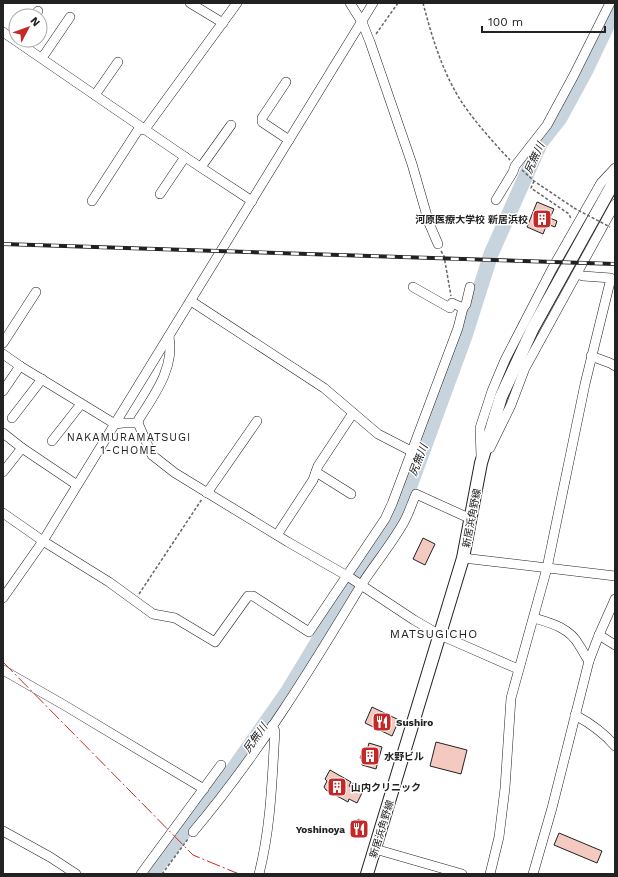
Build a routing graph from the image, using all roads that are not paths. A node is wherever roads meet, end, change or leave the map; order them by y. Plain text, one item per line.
1 (190, 3) edge
2 (237, 3) edge
3 (350, 3) edge
4 (373, 3) edge
5 (610, 3) edge
6 (70, 17) dead end
7 (362, 22) junction
8 (223, 23) junction
9 (28, 48) edge
10 (42, 58) junction
11 (118, 62) dead end
12 (286, 82) dead end
13 (96, 95) junction
14 (231, 125) dead end
15 (145, 129) junction
16 (289, 140) junction
17 (185, 157) junction
18 (201, 167) junction
19 (615, 168) edge
20 (615, 180) edge
21 (160, 194) dead end
22 (496, 200) dead end
23 (92, 201) dead end
24 (252, 201) junction
25 (615, 204) edge
26 (438, 244) road end
27 (577, 274) junction
28 (413, 286) dead end
29 (470, 287) dead end
30 (36, 292) dead end
31 (191, 301) junction
32 (463, 308) junction
33 (169, 336) junction
34 (3, 343) edge
35 (3, 354) edge
36 (591, 356) junction
37 (20, 366) junction
38 (615, 366) edge
39 (42, 380) junction
40 (3, 391) edge
41 (81, 404) junction
42 (353, 413) junction
43 (12, 418) dead end
44 (257, 421) dead end
45 (138, 423) junction
46 (115, 424) junction
47 (3, 433) edge
48 (52, 441) dead end
49 (22, 448) junction
50 (412, 451) junction
51 (481, 463) junction
52 (3, 472) edge
53 (316, 472) junction
54 (77, 484) junction
55 (206, 493) junction
56 (350, 494) dead end
57 (3, 513) edge
58 (471, 520) junction
59 (277, 535) junction
60 (43, 542) junction
61 (464, 558) junction
62 (547, 568) junction
63 (348, 576) junction
64 (615, 576) edge
65 (361, 585) junction
66 (3, 598) edge
67 (615, 599) edge
68 (534, 618) junction
69 (440, 635) junction
70 (599, 635) junction
71 (615, 645) edge
72 (589, 661) junction
73 (518, 669) junction
74 (3, 670) edge
75 (575, 715) junction
76 (272, 726) junction
77 (615, 746) edge
78 (221, 765) dead end
79 (204, 789) junction
80 (3, 832) edge
81 (193, 832) road end
82 (375, 849) junction
83 (76, 874) edge
84 (141, 874) edge
85 (259, 874) edge
86 (367, 874) edge
87 (462, 874) edge
88 (490, 874) edge
89 (533, 874) edge

1 - 8 street
2 - 8 street
3 - 7 street
4 - 7 street
5 - 22 street
6 - 10 street
7 - 16 street
7 - 26 street
8 - 15 street
9 - 10 street
10 - 13 street
11 - 13 street
12 - 16 street
13 - 15 street
14 - 18 street
15 - 17 street
15 - 23 street
16 - 24 street
17 - 18 street
17 - 21 street
18 - 24 street
19 - 51 street
20 - 51 main road, 新居浜角野線
24 - 31 street
25 - 27 street
27 - 36 street
27 - 51 street
28 - 32 street
29 - 32 street
30 - 34 street
31 - 33 street
31 - 42 street
32 - 50 street
33 - 45 street
33 - 46 street
35 - 37 street
36 - 38 street
36 - 62 street
37 - 39 street
37 - 40 street
39 - 41 street
39 - 43 street
41 - 46 street
41 - 48 street
42 - 50 street
42 - 53 street
44 - 55 street
45 - 46 street
45 - 55 street
46 - 54 street
47 - 49 street
49 - 52 street
49 - 54 street
50 - 63 street
51 - 58 main road, 新居浜角野線
53 - 56 street
53 - 59 street
54 - 60 street
55 - 59 street
57 - 60 street
58 - 61 main road, 新居浜角野線
58 - 65 street
59 - 63 street
60 - 63 street
60 - 66 street
61 - 62 street
61 - 69 main road, 新居浜角野線
62 - 64 street
62 - 68 street
63 - 65 street
65 - 69 street
65 - 76 street
67 - 70 street
68 - 72 street
68 - 73 street
69 - 73 street
69 - 82 main road, 新居浜角野線
70 - 71 street
70 - 72 street
72 - 75 street
73 - 88 street
74 - 79 street
75 - 77 street
75 - 89 street
76 - 81 street
76 - 85 street
78 - 79 street
79 - 84 street
80 - 83 street
82 - 86 main road, 新居浜角野線
82 - 87 street

